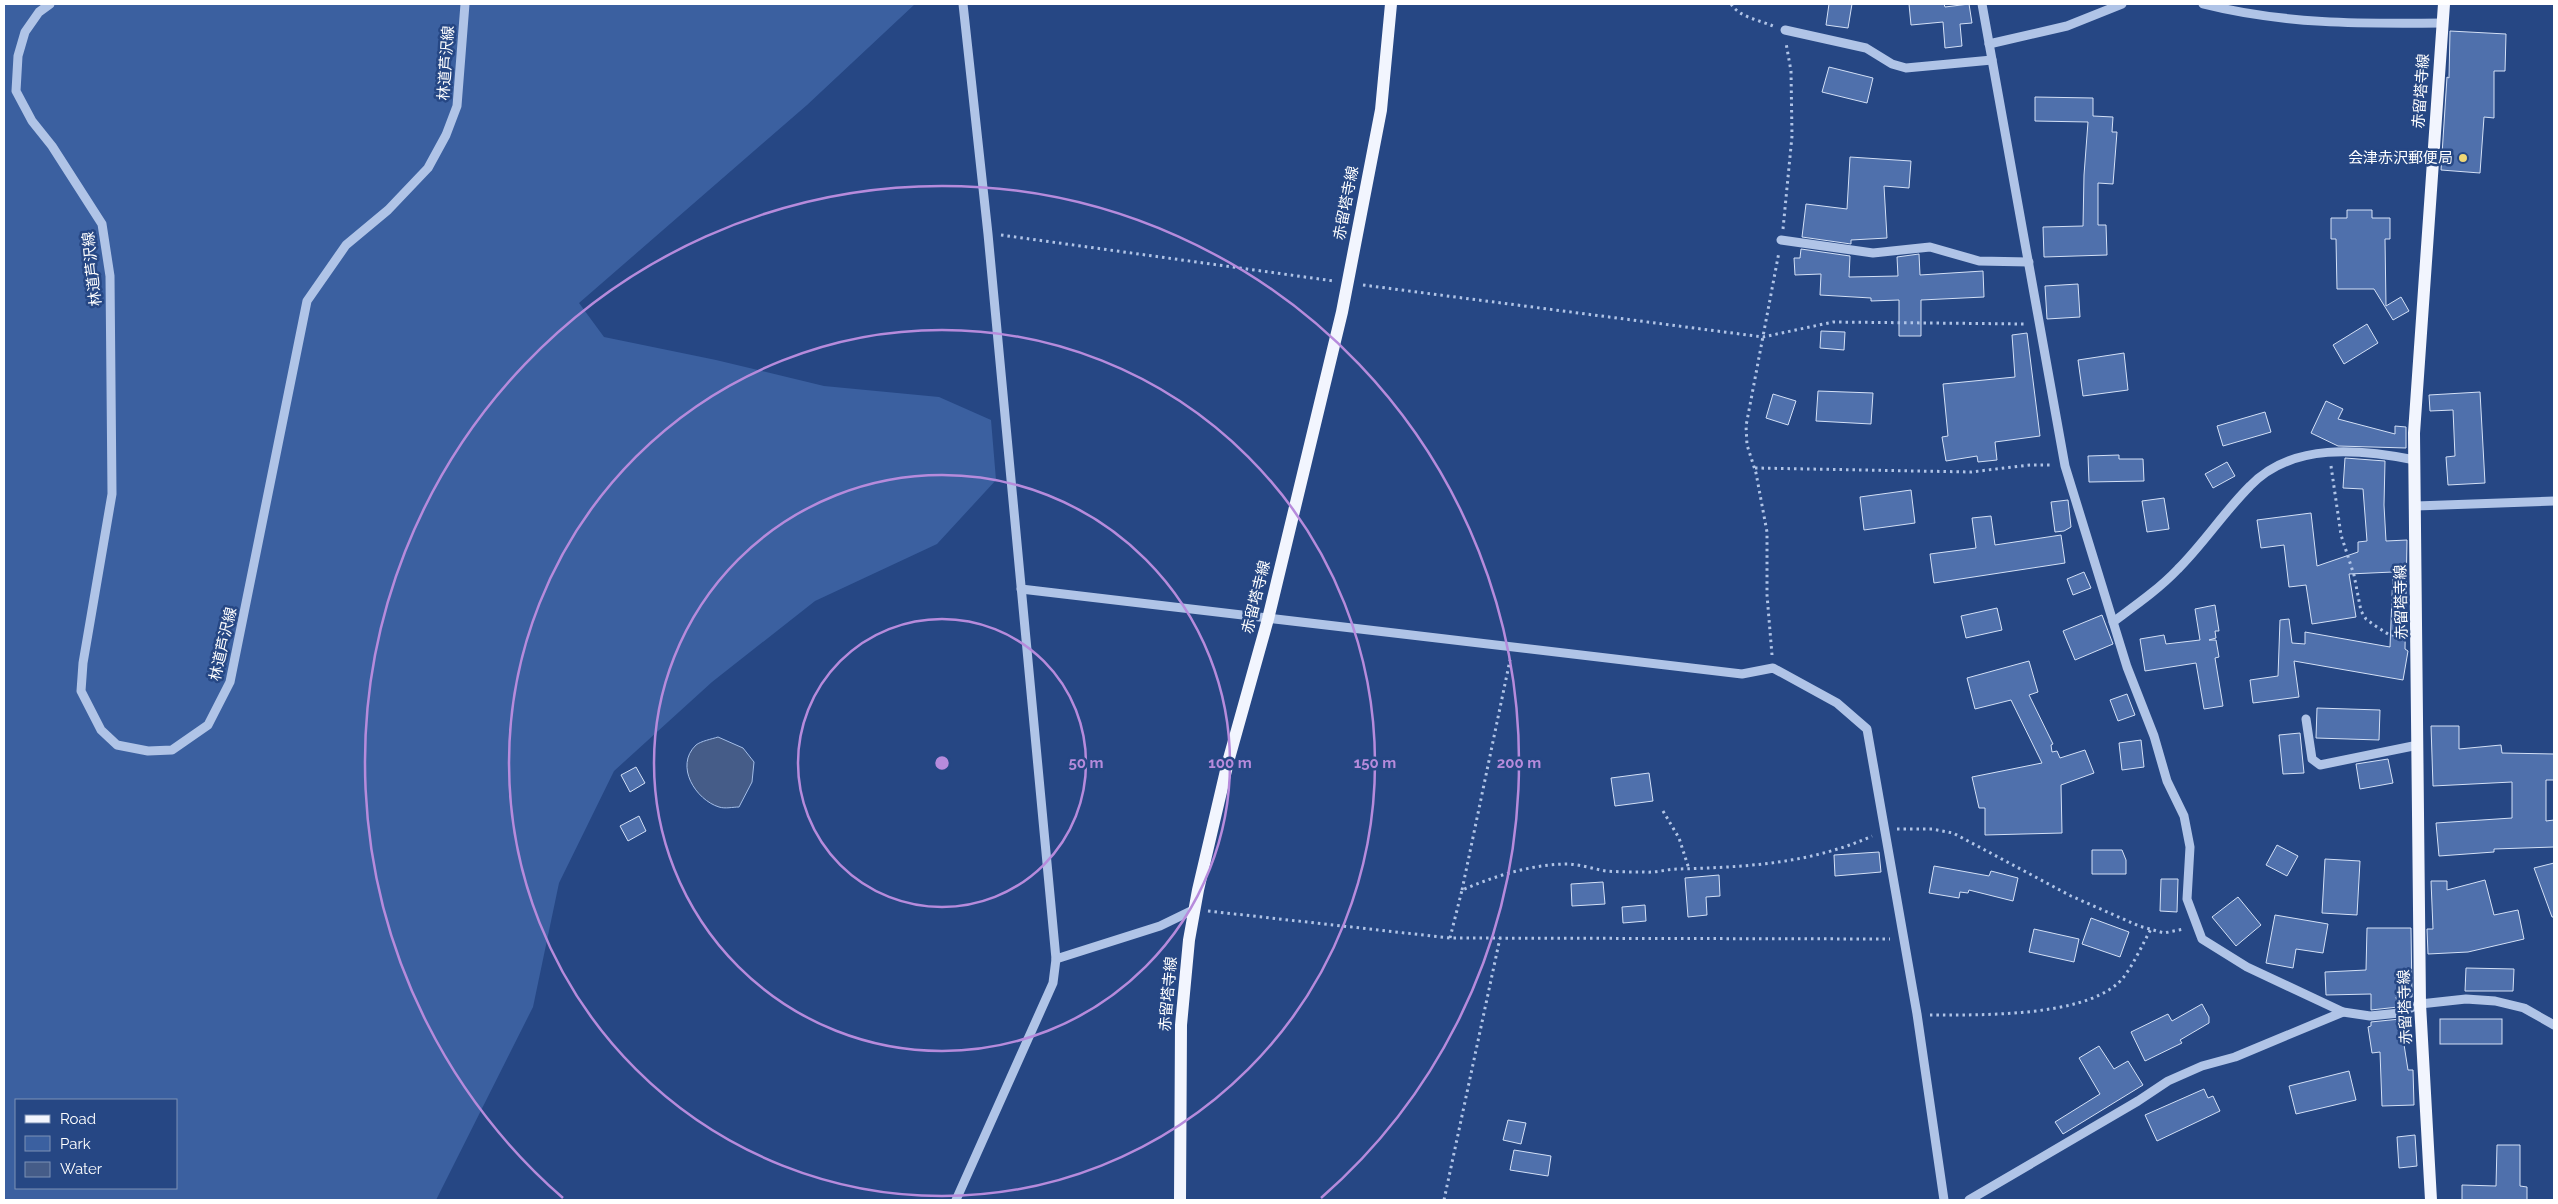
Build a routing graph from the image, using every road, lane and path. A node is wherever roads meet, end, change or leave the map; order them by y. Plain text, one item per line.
1 (50, 4) edge
2 (465, 4) edge
3 (963, 4) edge
4 (1391, 4) edge
5 (1731, 4) edge
6 (1982, 4) edge
7 (2122, 4) edge
8 (2203, 4) edge
9 (2444, 4) edge
10 (2442, 23) junction
11 (1785, 30) junction
12 (1989, 44) junction
13 (1992, 60) junction
14 (988, 234) junction
15 (1781, 240) junction
16 (2029, 262) junction
17 (1346, 283) junction
18 (2040, 324) junction
19 (1763, 337) junction
20 (2330, 453) junction
21 (2415, 460) junction
22 (2065, 466) junction
23 (1754, 468) junction
24 (2554, 501) edge
25 (2416, 506) junction
26 (1021, 589) junction
27 (1268, 618) junction
28 (2113, 622) junction
29 (2418, 639) junction
30 (1513, 647) junction
31 (1773, 668) junction
32 (2306, 719) dead end
33 (2418, 745) junction
34 (1663, 811) dead end
35 (1886, 830) junction
36 (1689, 869) junction
37 (1462, 890) junction
38 (1195, 909) junction
39 (2196, 924) junction
40 (2150, 929) junction
41 (1450, 938) junction
42 (1500, 938) junction
43 (1904, 939) junction
44 (1056, 959) junction
45 (2420, 1004) junction
46 (2343, 1012) junction
47 (1917, 1014) junction
48 (2554, 1025) edge
49 (956, 1200) edge
50 (1180, 1200) edge
51 (1444, 1200) edge
52 (1944, 1200) edge
53 (1969, 1200) edge
54 (2431, 1200) edge

1 - 2 street, 林道芦沢線
3 - 14 street
4 - 17 main road, 赤留塔寺線
5 - 11 path
6 - 12 street
7 - 12 street
8 - 10 street
9 - 10 main road, 赤留塔寺線
10 - 21 main road, 赤留塔寺線
11 - 13 street
11 - 15 path
12 - 13 street
13 - 16 street
14 - 17 path
14 - 26 street
15 - 16 street
15 - 19 path
16 - 18 street
17 - 19 path
17 - 27 main road, 赤留塔寺線
18 - 19 path
18 - 22 street
19 - 23 path
20 - 21 street
20 - 28 street
20 - 29 path
21 - 25 main road, 赤留塔寺線
22 - 23 path
22 - 28 street
23 - 31 path
24 - 25 street
25 - 29 main road, 赤留塔寺線
26 - 27 street
26 - 44 street
27 - 30 street
27 - 38 main road, 赤留塔寺線
28 - 39 street
29 - 33 main road, 赤留塔寺線
30 - 31 street
30 - 37 path
31 - 35 street
32 - 33 street
33 - 45 main road, 赤留塔寺線
34 - 36 path
35 - 36 path
35 - 40 path
35 - 43 street
36 - 37 path
37 - 41 path
38 - 41 path
38 - 44 street
38 - 50 main road, 赤留塔寺線
39 - 40 path
39 - 46 street
40 - 47 path
41 - 42 path
42 - 43 path
42 - 51 path
43 - 47 street
44 - 49 street
45 - 46 street
45 - 48 street
45 - 54 main road, 赤留塔寺線
46 - 53 street
47 - 52 street

